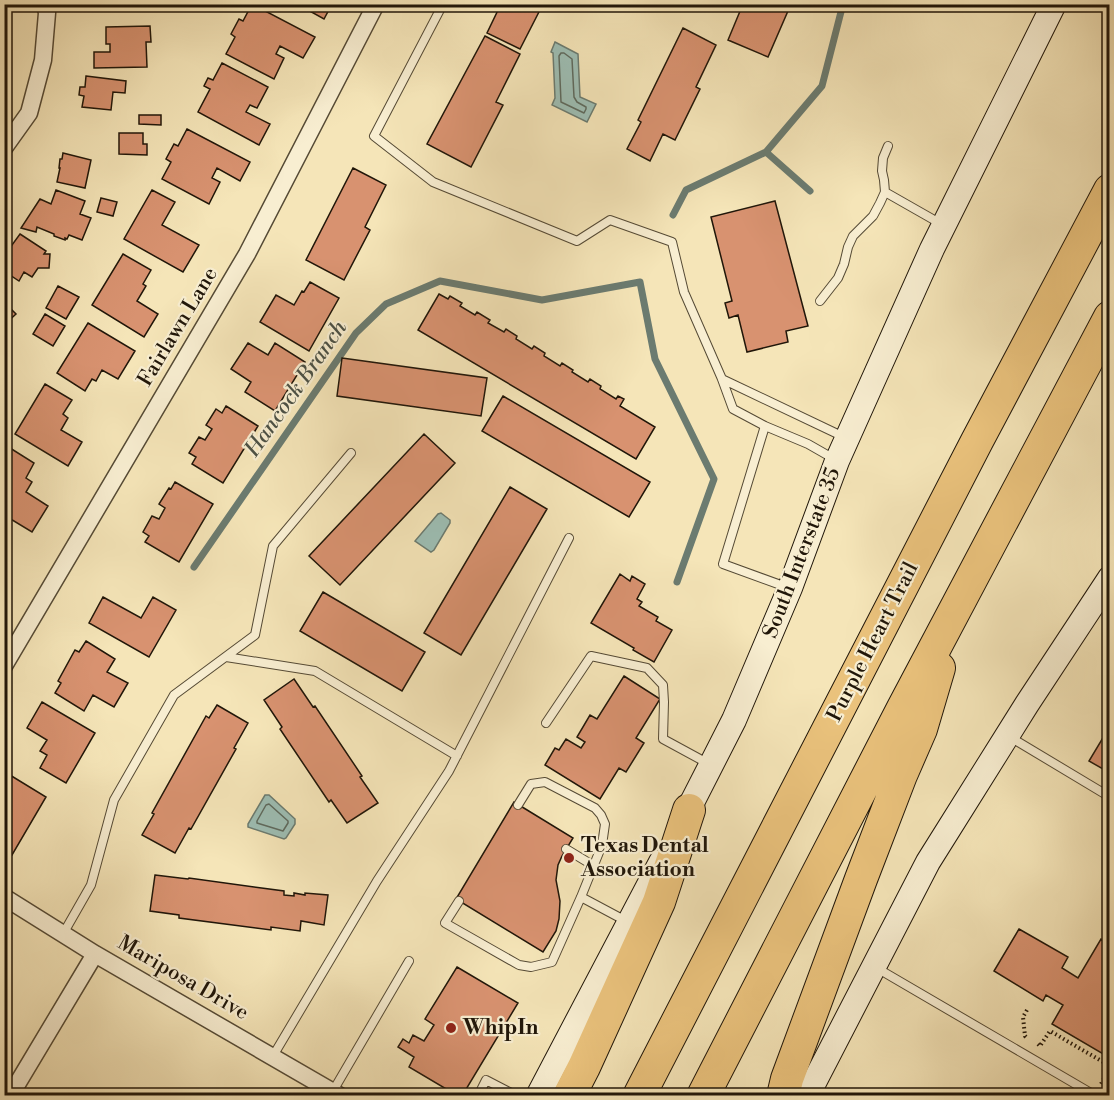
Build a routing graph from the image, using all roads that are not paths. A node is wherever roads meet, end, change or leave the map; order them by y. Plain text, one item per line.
1 (45, 4) edge
2 (376, 4) edge
3 (442, 4) edge
4 (1054, 4) edge
5 (888, 146) dead end
6 (4, 148) edge
7 (1110, 190) edge
8 (885, 192) junction
9 (944, 225) junction
10 (820, 301) dead end
11 (1110, 317) edge
12 (722, 379) junction
13 (765, 426) junction
14 (847, 438) junction
15 (351, 453) dead end
16 (837, 461) junction
17 (569, 538) dead end
18 (1110, 578) edge
19 (790, 588) junction
20 (962, 596) junction
21 (226, 657) junction
22 (4, 666) edge
23 (546, 723) dead end
24 (1007, 735) junction
25 (457, 756) junction
26 (712, 766) junction
27 (1110, 797) edge
28 (518, 805) dead end
29 (688, 810) junction
30 (566, 849) dead end
31 (594, 866) junction
32 (4, 897) edge
33 (581, 897) junction
34 (459, 901) dead end
35 (629, 923) junction
36 (63, 934) junction
37 (95, 954) junction
38 (409, 961) dead end
39 (874, 967) junction
40 (273, 1056) junction
41 (337, 1093) edge
42 (10, 1095) edge
43 (478, 1095) edge
44 (517, 1095) edge
45 (538, 1095) edge
46 (569, 1095) edge
47 (639, 1095) edge
48 (703, 1095) edge
49 (783, 1095) edge
50 (807, 1095) edge
51 (1096, 1095) edge

1 - 6 street
2 - 22 street, Fairlawn Lane
3 - 12 lane
4 - 9 main road, South Interstate 35
5 - 8 lane
7 - 47 highway, Purple Heart Trail
8 - 9 lane
8 - 10 lane
9 - 14 main road, South Interstate 35
11 - 20 highway
12 - 13 lane
12 - 14 lane
13 - 16 lane
13 - 19 lane
14 - 16 main road, South Interstate 35
15 - 21 lane
16 - 19 main road, South Interstate 35
17 - 25 lane
18 - 24 main road
19 - 26 main road, South Interstate 35
20 - 48 highway
20 - 49 highway
21 - 25 lane
21 - 36 lane
23 - 26 lane
24 - 27 lane
24 - 39 main road
25 - 40 lane
26 - 29 main road, South Interstate 35
28 - 31 lane
29 - 35 main road, South Interstate 35
29 - 46 highway
30 - 31 lane
31 - 33 lane
32 - 36 street, Mariposa Drive
33 - 34 lane
33 - 35 lane
35 - 45 main road, South Interstate 35
36 - 37 street, Mariposa Drive
37 - 40 street, Mariposa Drive
37 - 42 street
38 - 41 lane
39 - 50 main road
39 - 51 lane
40 - 41 street, Mariposa Drive
43 - 44 lane

